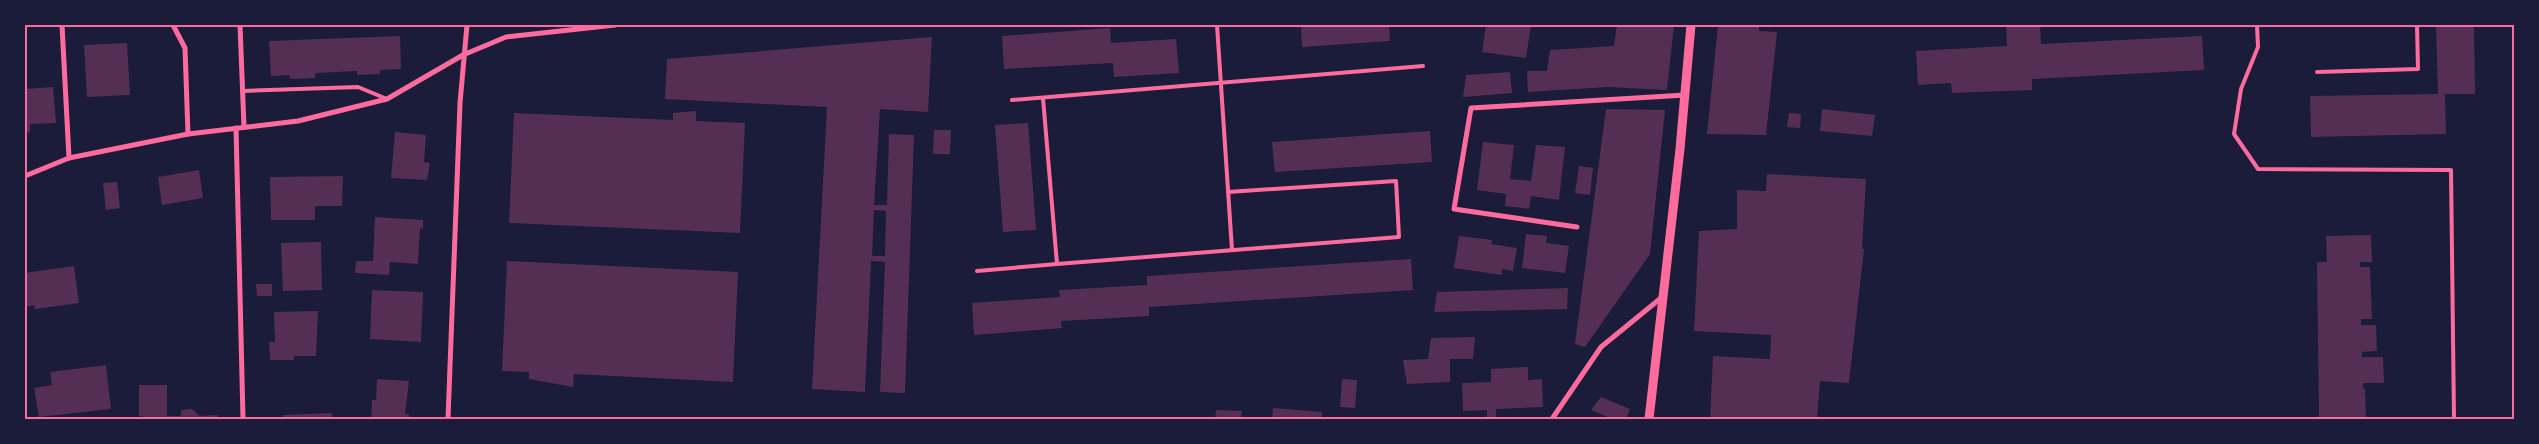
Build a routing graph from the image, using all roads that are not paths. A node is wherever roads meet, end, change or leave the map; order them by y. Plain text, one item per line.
1 (62, 25) edge
2 (173, 25) edge
3 (240, 25) edge
4 (467, 25) edge
5 (616, 25) edge
6 (1217, 25) edge
7 (1691, 25) edge
8 (2258, 25) edge
9 (2417, 25) edge
10 (463, 56) junction
11 (1423, 66) dead end
12 (2317, 72) dead end
13 (1221, 83) junction
14 (242, 91) junction
15 (1685, 95) junction
16 (1043, 98) junction
17 (387, 99) junction
18 (1012, 100) dead end
19 (244, 127) junction
20 (236, 128) junction
21 (188, 134) junction
22 (69, 158) junction
23 (25, 176) edge
24 (1228, 192) junction
25 (1578, 227) dead end
26 (1232, 250) junction
27 (1057, 264) junction
28 (977, 271) dead end
29 (1662, 298) junction
30 (243, 419) edge
31 (448, 419) edge
32 (1552, 419) edge
33 (1649, 419) edge
34 (2454, 419) edge

1 - 22 street
2 - 21 street
3 - 14 street
4 - 10 street
5 - 10 street
6 - 13 lane
7 - 15 street
8 - 34 lane
9 - 12 lane
10 - 17 street
10 - 31 street
11 - 13 lane
13 - 16 lane
13 - 24 lane
14 - 17 lane
14 - 19 street
15 - 25 street
15 - 29 street
16 - 18 lane
16 - 27 lane
17 - 19 street
19 - 20 street
20 - 21 street
20 - 30 street
21 - 22 street
22 - 23 street
24 - 26 lane
24 - 26 lane
26 - 27 lane
27 - 28 lane
29 - 32 street
29 - 33 street

